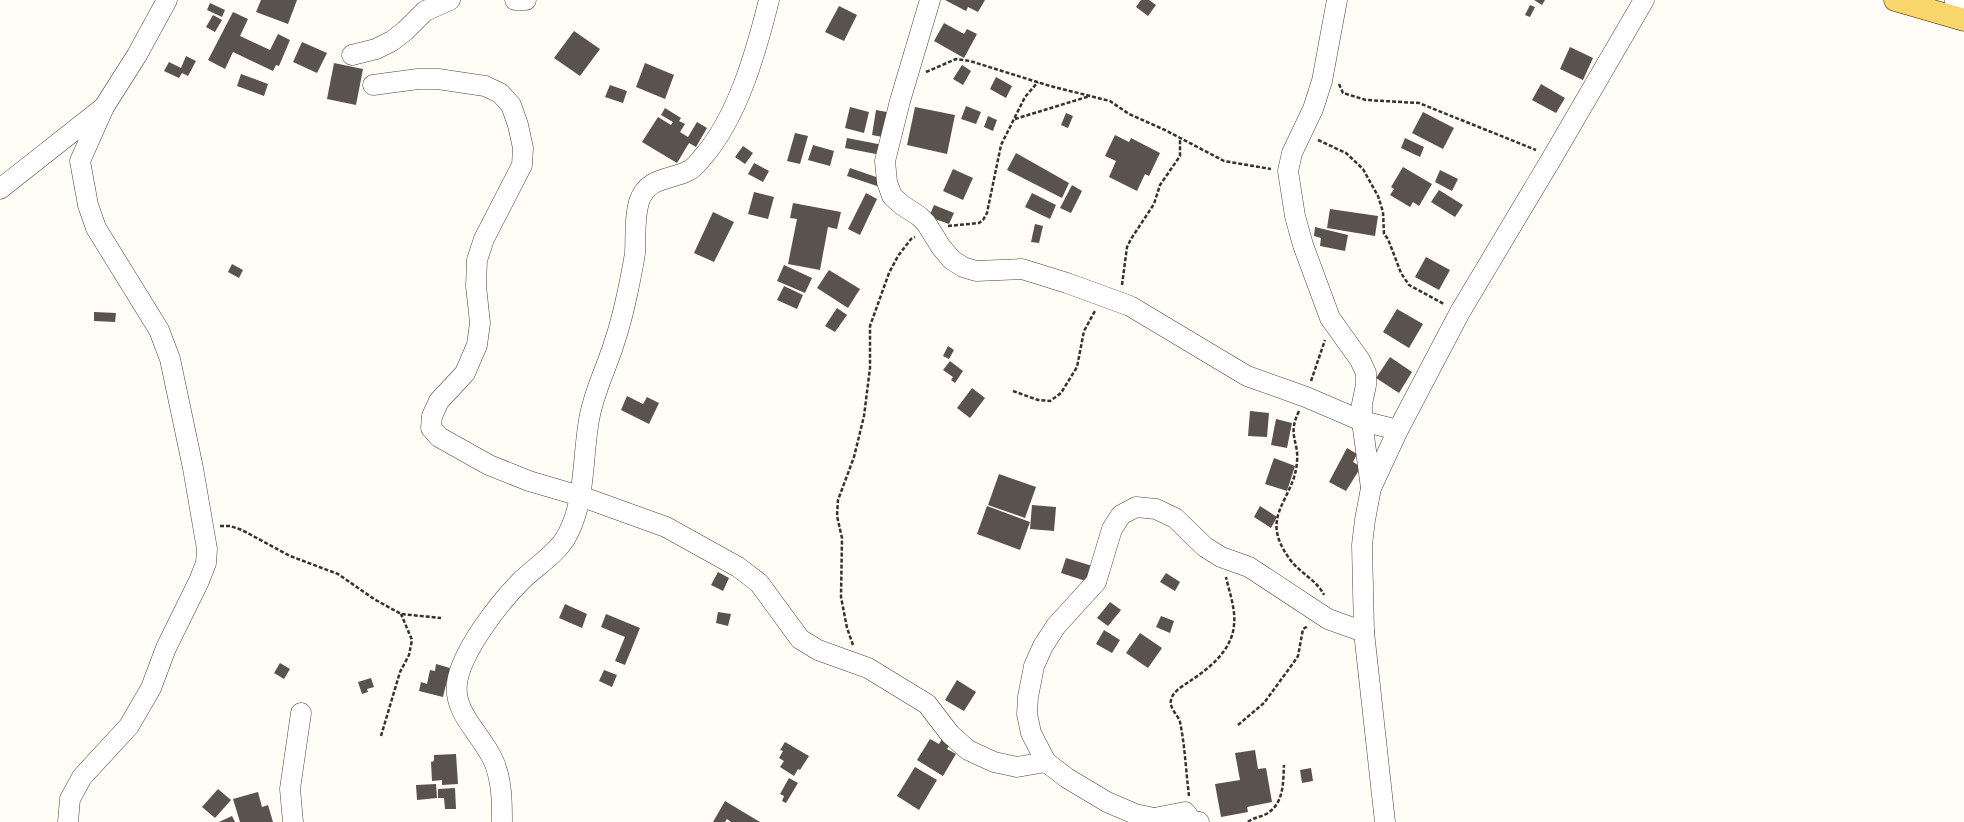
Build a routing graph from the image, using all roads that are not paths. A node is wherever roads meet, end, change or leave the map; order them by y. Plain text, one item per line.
1 (167, 0) edge
2 (450, 0) edge
3 (516, 0) edge
4 (526, 0) edge
5 (769, 0) edge
6 (930, 0) edge
7 (1337, 0) edge
8 (1644, 0) edge
9 (1895, 0) edge
10 (1958, 12) edge
11 (352, 56) dead end
12 (373, 85) dead end
13 (104, 108) junction
14 (0, 189) edge
15 (1362, 421) junction
16 (1398, 430) junction
17 (1371, 488) junction
18 (580, 496) junction
19 (1364, 632) junction
20 (301, 713) dead end
21 (1046, 762) junction
22 (1187, 819) edge
23 (68, 822) edge
24 (293, 822) edge
25 (502, 822) edge
26 (1385, 822) edge

1 - 13 street
2 - 11 street
3 - 4 street
5 - 18 street
6 - 15 street
7 - 15 street
8 - 16 street
9 - 10 main road
12 - 18 street
13 - 14 street
13 - 23 street
15 - 16 street
15 - 17 street
16 - 17 street
17 - 19 street
18 - 21 street
18 - 25 street
19 - 21 street
19 - 26 street
20 - 24 street
21 - 22 street

